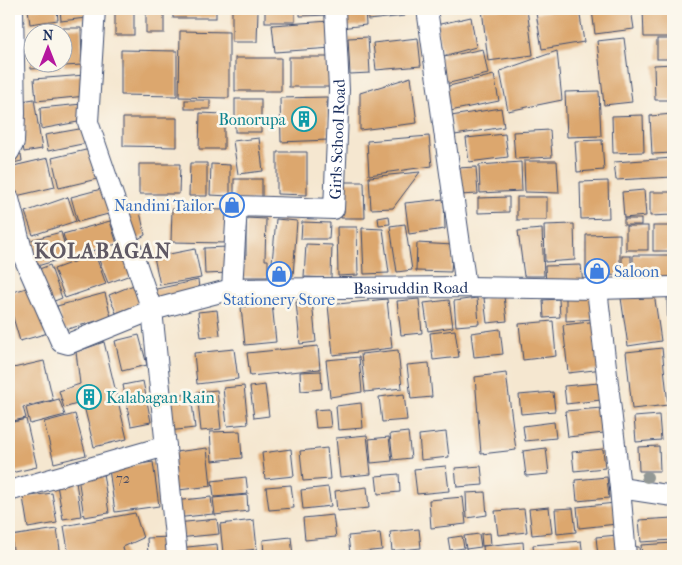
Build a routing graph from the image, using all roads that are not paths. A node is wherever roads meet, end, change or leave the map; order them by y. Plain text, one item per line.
1 (13, 9) edge
2 (96, 9) edge
3 (335, 9) edge
4 (427, 9) edge
5 (9, 152) edge
6 (9, 199) edge
7 (16, 261) edge
8 (466, 287) junction
9 (673, 287) edge
10 (232, 289) junction
11 (597, 289) junction
12 (152, 310) junction
13 (166, 446) junction
14 (620, 488) junction
15 (9, 491) edge
16 (673, 496) edge
17 (177, 556) edge
18 (626, 556) edge

1 - 5 street
2 - 12 street
3 - 10 street, Girls School Road
4 - 8 street
6 - 7 street
7 - 12 street, Basiruddin Road
8 - 10 street, Basiruddin Road
8 - 11 street, Basiruddin Road
9 - 11 street, Basiruddin Road
10 - 12 street, Basiruddin Road
11 - 14 street
12 - 13 street
13 - 15 street
13 - 17 street
14 - 16 street
14 - 18 street

